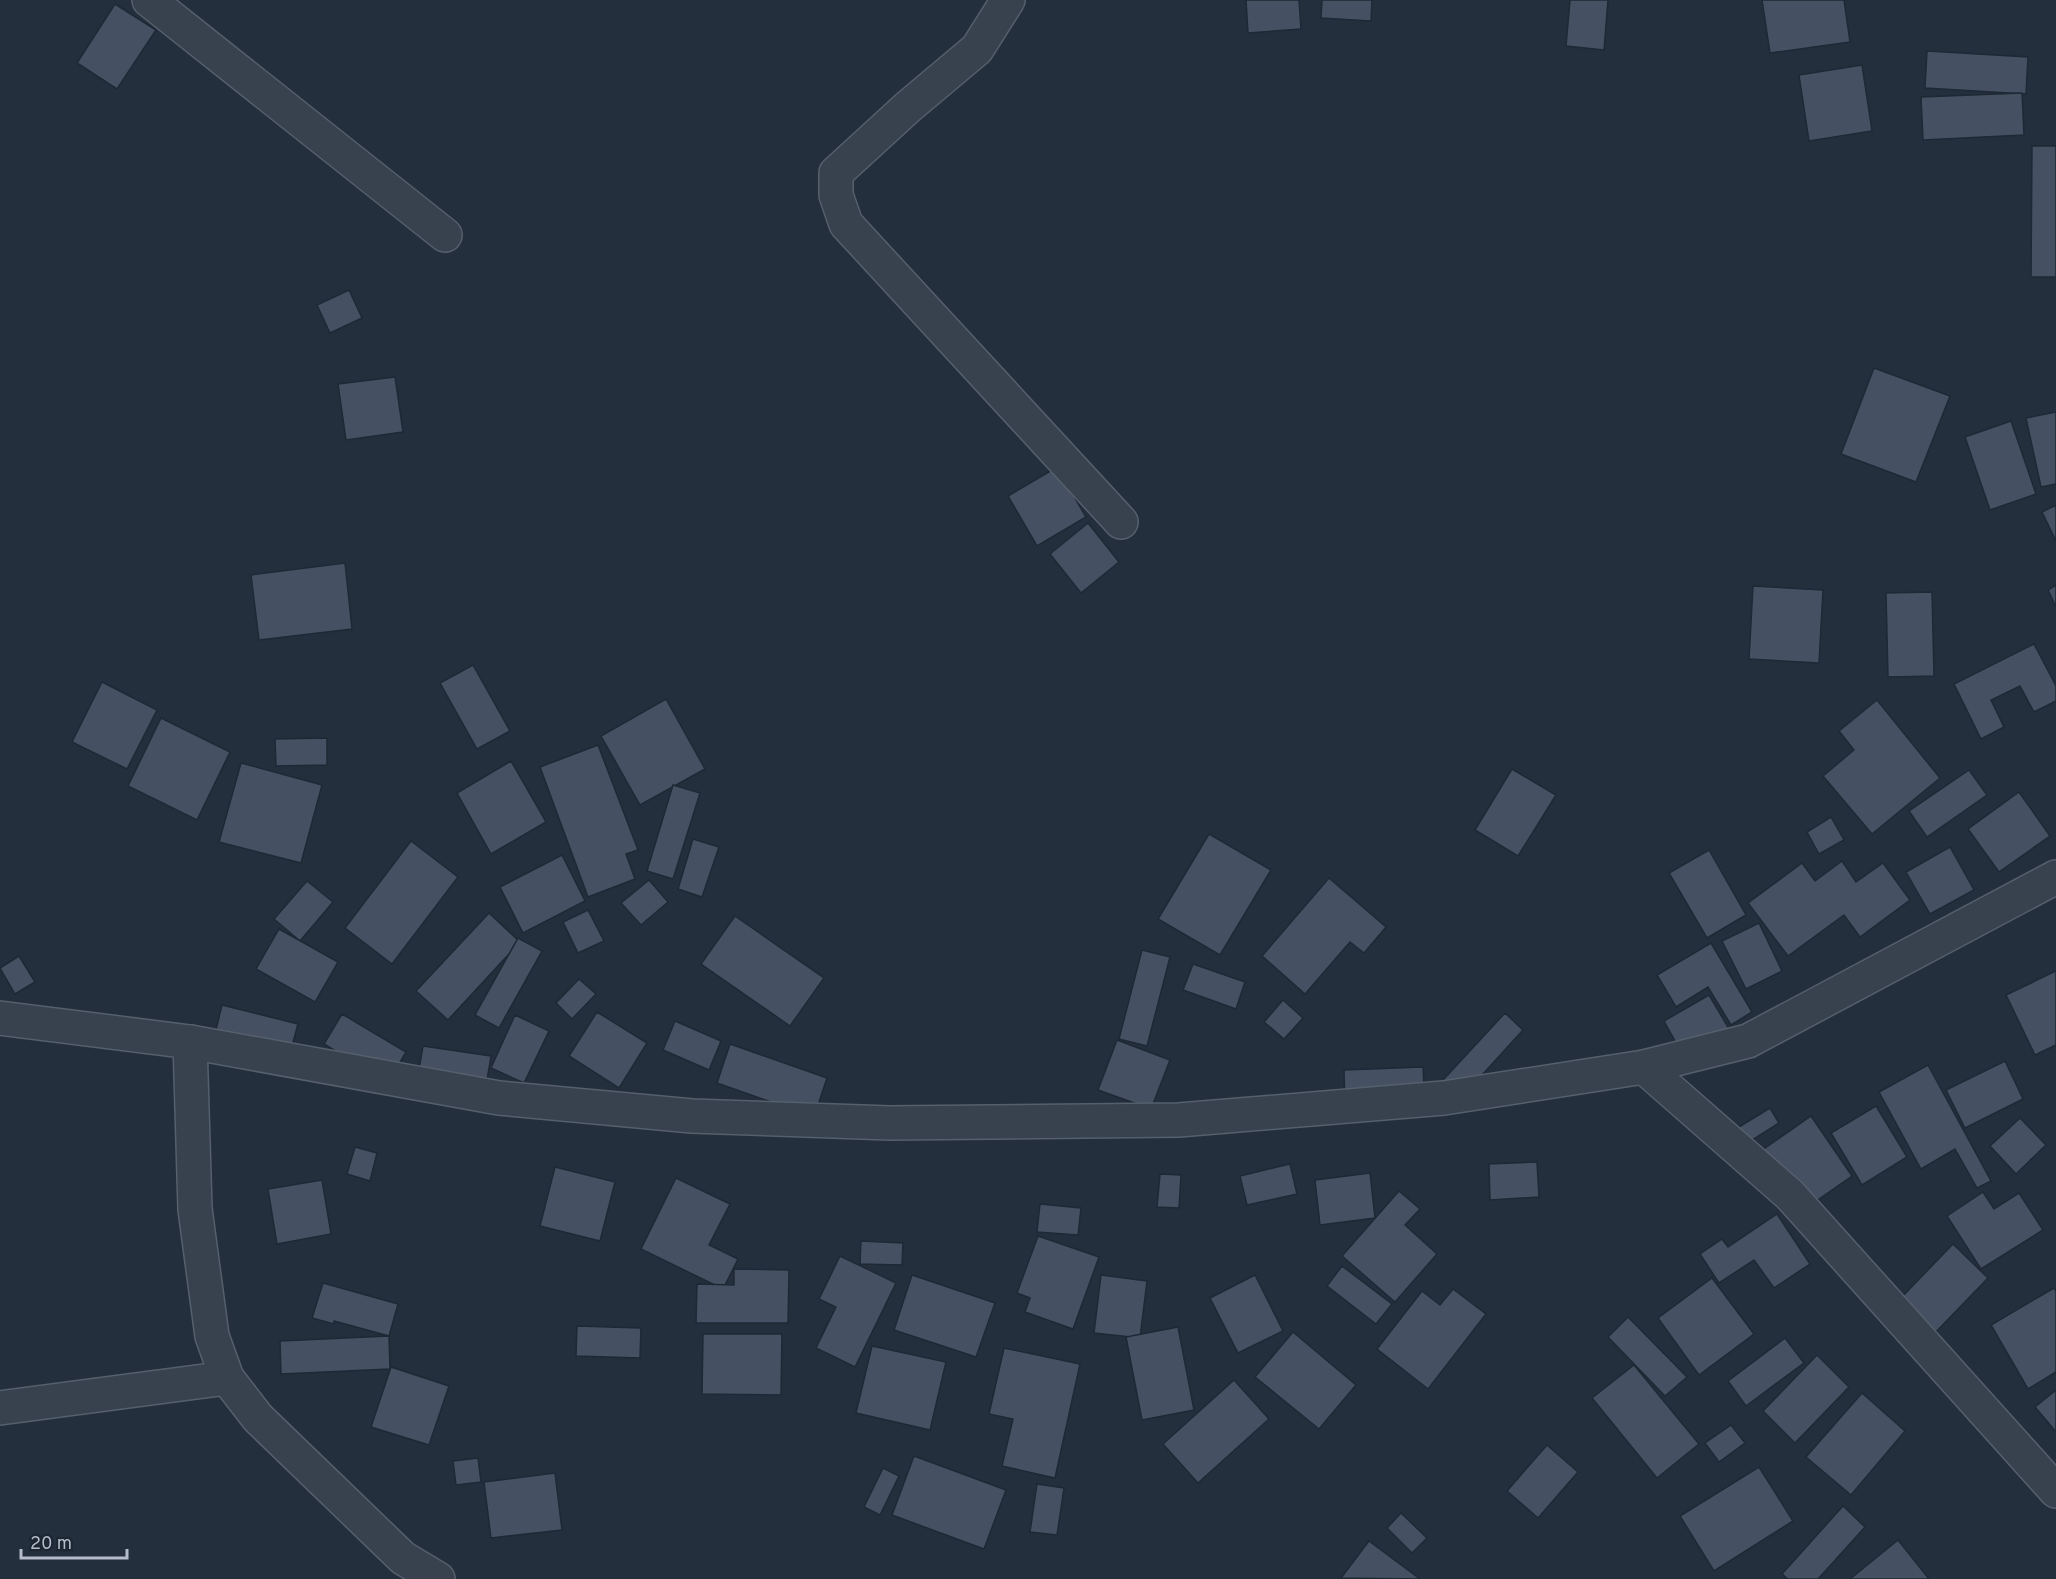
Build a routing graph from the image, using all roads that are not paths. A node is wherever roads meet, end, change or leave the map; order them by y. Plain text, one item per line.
1 (149, 0) edge
2 (1008, 0) edge
3 (445, 235) dead end
4 (1121, 522) dead end
5 (2056, 877) edge
6 (0, 1017) edge
7 (190, 1042) junction
8 (1644, 1067) junction
9 (227, 1378) junction
10 (0, 1408) edge
11 (2056, 1491) edge
12 (438, 1579) edge

1 - 3 street
2 - 4 street
5 - 8 street
6 - 7 street
7 - 8 street
7 - 9 street
8 - 11 street
9 - 10 street
9 - 12 street

